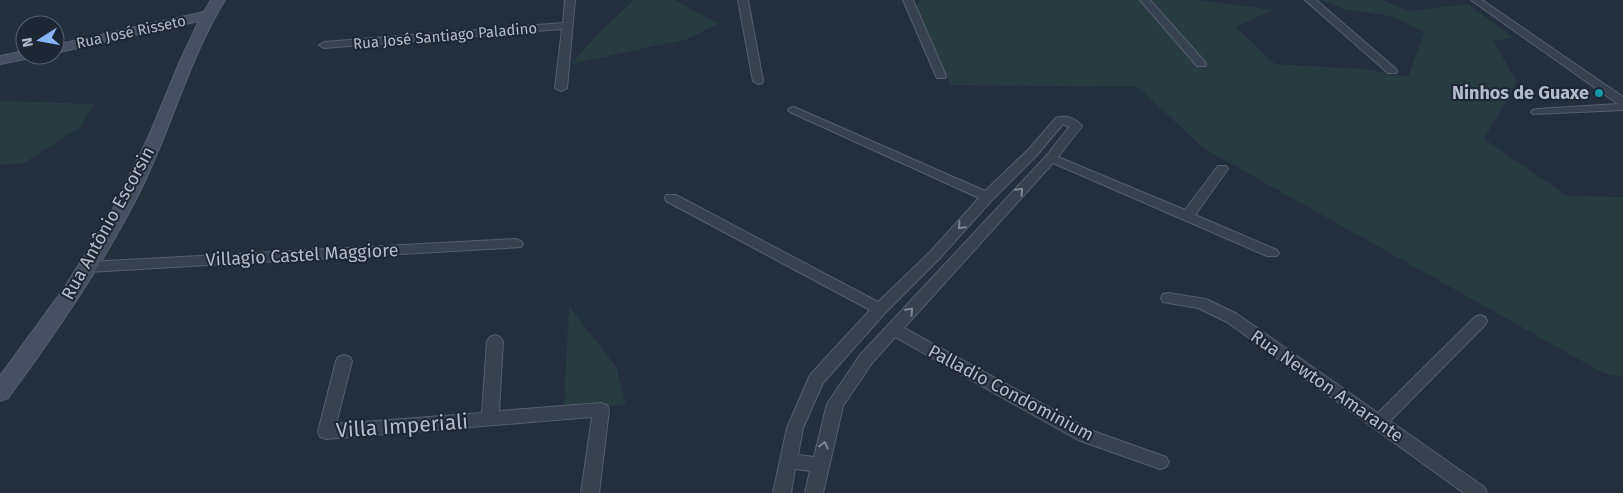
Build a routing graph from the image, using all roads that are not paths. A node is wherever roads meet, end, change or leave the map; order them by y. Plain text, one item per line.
1 (218, 0) edge
2 (570, 0) edge
3 (743, 0) edge
4 (908, 0) edge
5 (1145, 0) edge
6 (1310, 0) edge
7 (1476, 0) edge
8 (208, 15) junction
9 (567, 26) junction
10 (324, 45) dead end
11 (65, 47) edge
12 (15, 57) edge
13 (0, 60) edge
14 (1201, 64) dead end
15 (1392, 71) dead end
16 (941, 76) dead end
17 (758, 81) dead end
18 (561, 88) dead end
19 (1623, 102) edge
20 (1623, 107) edge
21 (794, 110) dead end
22 (1537, 112) dead end
23 (1051, 158) junction
24 (1222, 168) dead end
25 (987, 197) junction
26 (671, 198) dead end
27 (1187, 217) junction
28 (516, 244) dead end
29 (1272, 253) dead end
30 (935, 255) junction
31 (954, 264) junction
32 (88, 266) junction
33 (1168, 298) dead end
34 (880, 309) junction
35 (1480, 321) dead end
36 (894, 329) junction
37 (495, 341) dead end
38 (344, 361) dead end
39 (0, 392) edge
40 (490, 420) junction
41 (1378, 422) junction
42 (788, 461) junction
43 (1160, 462) dead end
44 (820, 465) junction
45 (590, 493) edge
46 (782, 493) edge
47 (814, 493) edge
48 (1478, 493) edge

1 - 8 main road, Rua Antônio Escorsin
2 - 9 street
3 - 17 street
4 - 16 street
5 - 14 street
6 - 15 street
7 - 19 street
8 - 11 main road, Rua José Risseto
8 - 32 main road, Rua Antônio Escorsin
9 - 10 street, Rua José Santiago Paladino
9 - 18 street
12 - 13 main road
20 - 22 street
21 - 25 street
23 - 25 street
23 - 27 street
31 -> 23 street
24 - 27 street
25 -> 30 street
26 - 34 street
27 - 29 street
28 - 32 street, Villagio Castel Maggiore
30 - 31 street
30 - 34 street
36 -> 31 street
32 - 39 main road, Rua Antônio Escorsin
33 - 41 street, Rua Newton Amarante
34 - 42 street
35 - 41 street
36 - 43 street, Palladio Condominium
44 -> 36 street
37 - 40 street, Villa Imperiali
38 - 40 street, Villa Imperiali
40 - 45 street, Villa Imperiali
41 - 48 street, Rua Newton Amarante
42 - 44 street
42 - 46 street
44 - 47 street

